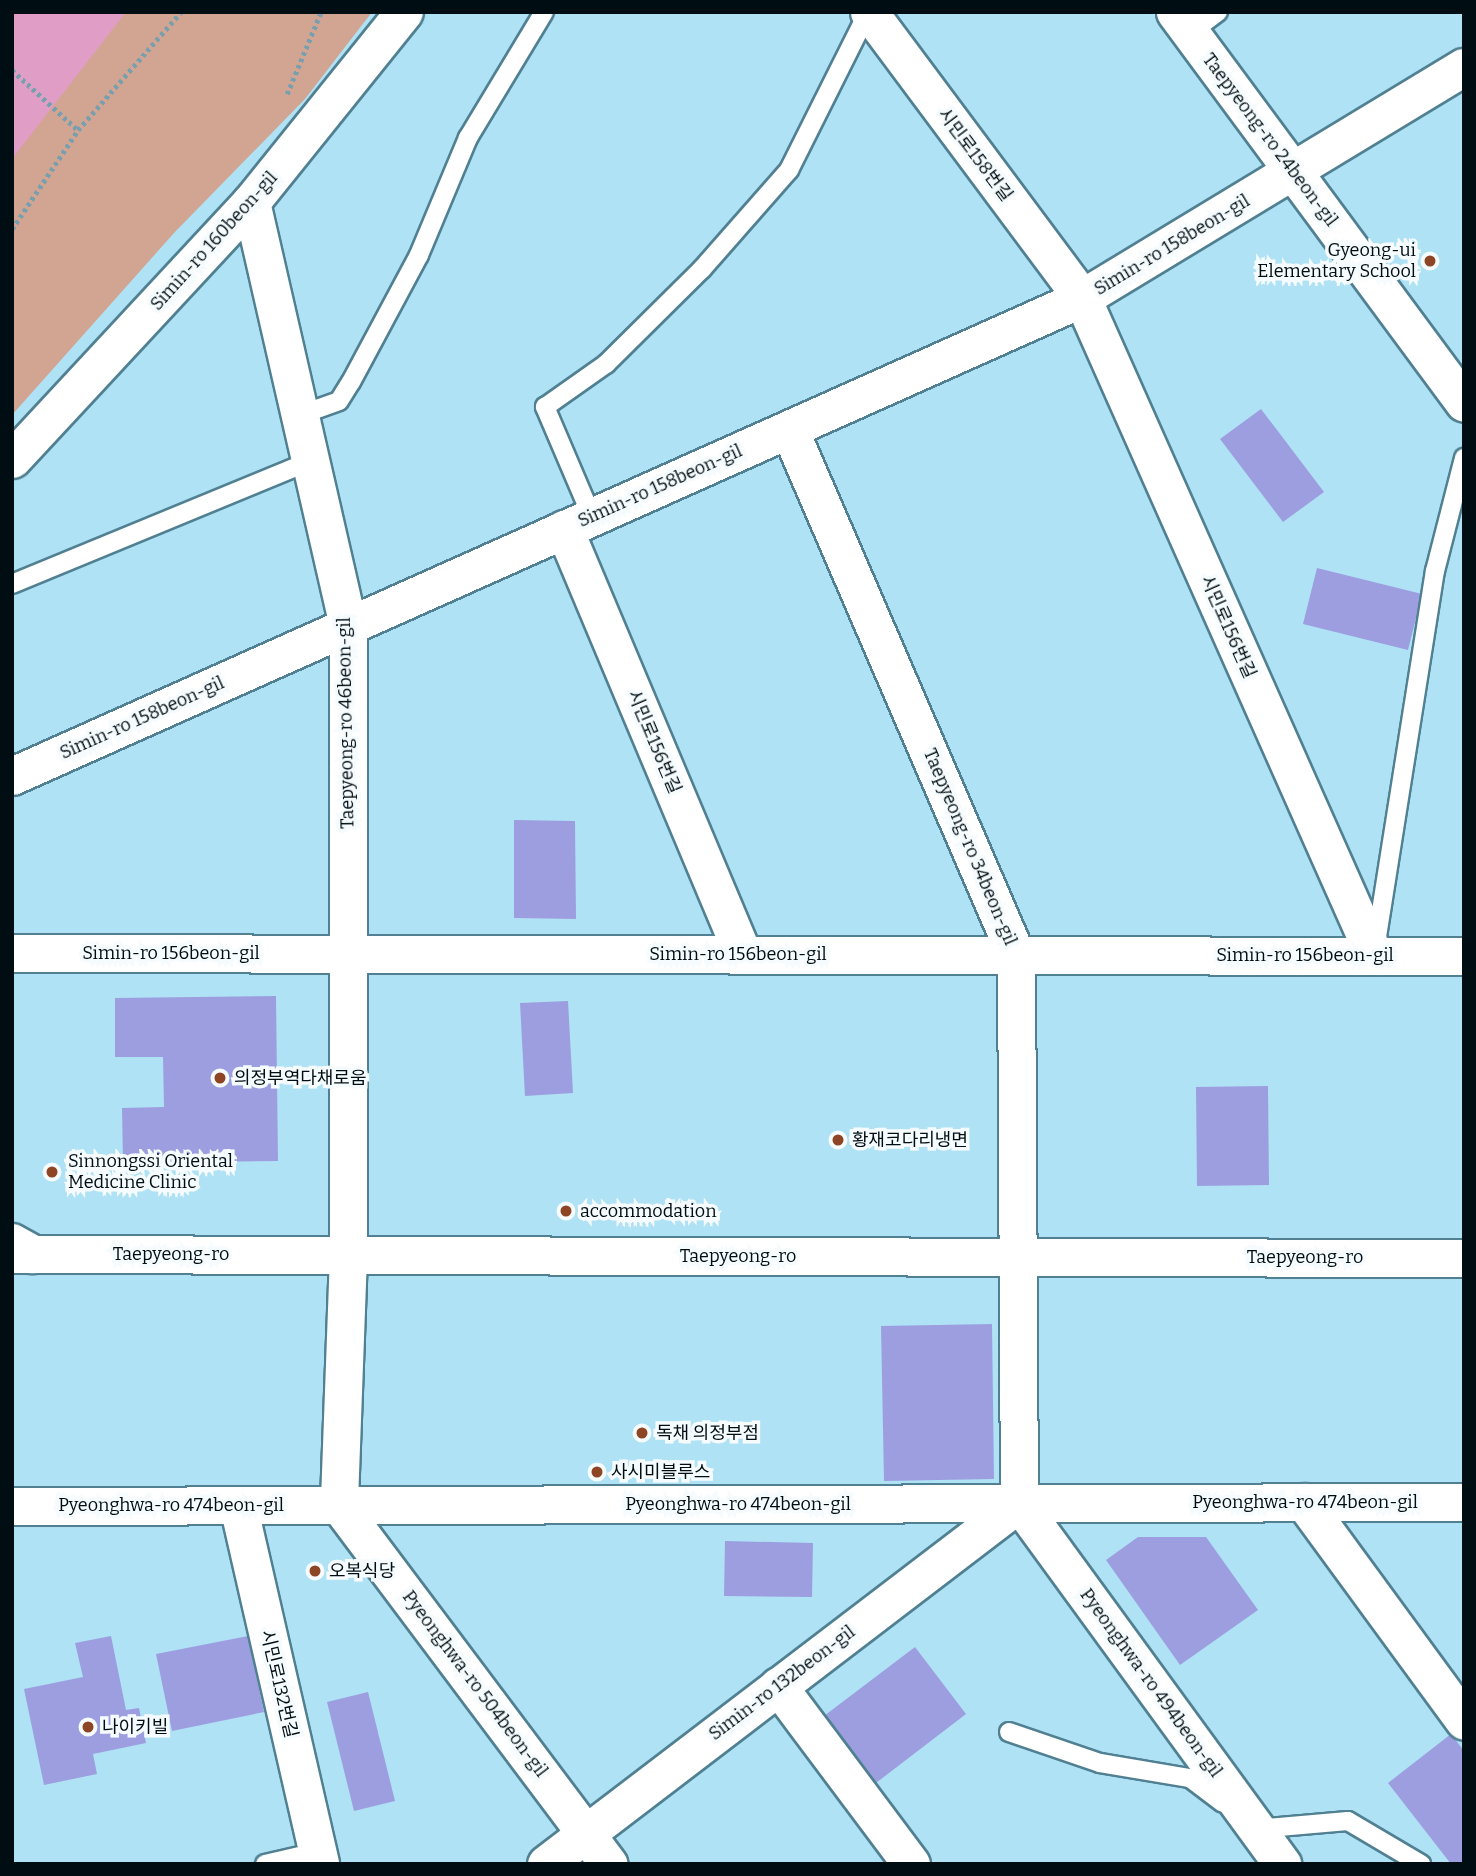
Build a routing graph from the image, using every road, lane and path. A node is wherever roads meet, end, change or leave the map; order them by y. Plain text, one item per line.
1 (181, 12) edge
2 (404, 12) edge
3 (544, 12) edge
4 (868, 12) edge
5 (1194, 19) edge
6 (1464, 67) edge
7 (12, 70) edge
8 (78, 130) junction
9 (1295, 172) junction
10 (251, 202) junction
11 (12, 229) edge
12 (1083, 298) junction
13 (1464, 404) edge
14 (300, 415) junction
15 (789, 429) junction
16 (1464, 458) edge
17 (12, 459) edge
18 (311, 461) junction
19 (578, 523) junction
20 (12, 584) edge
21 (348, 626) junction
22 (12, 776) edge
23 (12, 953) edge
24 (349, 954) junction
25 (743, 954) junction
26 (1016, 955) junction
27 (1374, 956) junction
28 (1464, 956) edge
29 (17, 1253) edge
30 (348, 1255) junction
31 (1017, 1256) junction
32 (1464, 1258) edge
33 (1304, 1502) junction
34 (1464, 1502) edge
35 (1019, 1503) junction
36 (238, 1505) junction
37 (339, 1505) junction
38 (12, 1506) edge
39 (778, 1686) junction
40 (1464, 1721) edge
41 (1009, 1732) dead end
42 (1259, 1832) junction
43 (586, 1833) junction
44 (318, 1858) edge
45 (265, 1864) edge
46 (546, 1864) edge
47 (609, 1864) edge
48 (911, 1864) edge
49 (1283, 1864) edge
50 (1421, 1864) edge

1 - 8 path
2 - 10 street, Simin-ro 160beon-gil
3 - 14 lane
4 - 12 street, 시민로158번길
4 - 19 lane
5 - 9 street, Taepyeong-ro 24beon-gil
6 - 9 street, Simin-ro 158beon-gil
7 - 8 path
8 - 11 path
9 - 12 street, Simin-ro 158beon-gil
9 - 13 street, Taepyeong-ro 24beon-gil
10 - 14 street, Taepyeong-ro 46beon-gil
10 - 17 street, Simin-ro 160beon-gil
12 - 15 street, Simin-ro 158beon-gil
12 - 27 street, 시민로156번길
14 - 18 street, Taepyeong-ro 46beon-gil
15 - 19 street, Simin-ro 158beon-gil
15 - 26 street, Taepyeong-ro 34beon-gil
16 - 27 lane
18 - 20 lane
18 - 21 street, Taepyeong-ro 46beon-gil
19 - 21 street, Simin-ro 158beon-gil
19 - 25 street, 시민로156번길
21 - 22 street, Simin-ro 158beon-gil
21 - 24 street, Taepyeong-ro 46beon-gil
23 - 24 street, Simin-ro 156beon-gil
24 - 25 street, Simin-ro 156beon-gil
24 - 30 street, Taepyeong-ro 46beon-gil
25 - 26 street, Simin-ro 156beon-gil
26 - 27 street, Simin-ro 156beon-gil
26 - 31 street, Taepyeong-ro 34beon-gil
27 - 28 street, Simin-ro 156beon-gil
29 - 30 street, Taepyeong-ro
30 - 31 street, Taepyeong-ro
30 - 37 street, Taepyeong-ro 46beon-gil
31 - 32 street, Taepyeong-ro
31 - 35 street, Taepyeong-ro 34beon-gil
33 - 34 street, Pyeonghwa-ro 474beon-gil
33 - 35 street, Pyeonghwa-ro 474beon-gil
33 - 40 street
35 - 37 street, Pyeonghwa-ro 474beon-gil
35 - 39 street, Simin-ro 132beon-gil
35 - 42 street, Pyeonghwa-ro 494beon-gil
36 - 37 street, Pyeonghwa-ro 474beon-gil
36 - 38 street, Pyeonghwa-ro 474beon-gil
36 - 44 street, 시민로132번길
37 - 43 street, Pyeonghwa-ro 504beon-gil
39 - 43 street, Simin-ro 132beon-gil
39 - 48 street
41 - 42 lane
42 - 49 street, Pyeonghwa-ro 494beon-gil
42 - 50 lane
43 - 46 street, Simin-ro 132beon-gil
43 - 47 street, Pyeonghwa-ro 504beon-gil
44 - 45 lane

